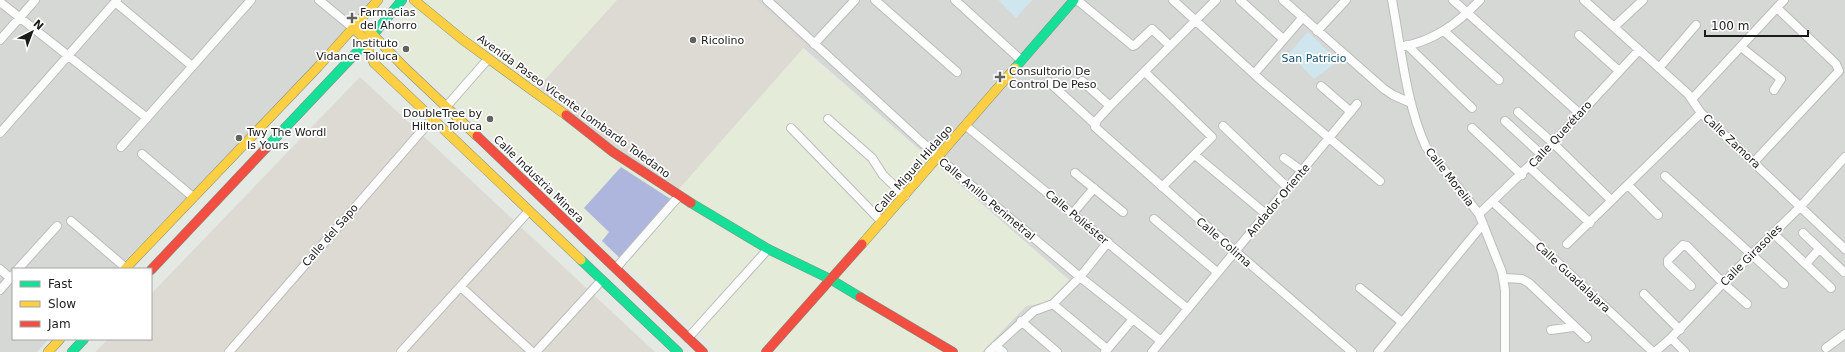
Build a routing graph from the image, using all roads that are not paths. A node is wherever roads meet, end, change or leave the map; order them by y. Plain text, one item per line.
1 (35, 0) edge
2 (251, 0) edge
3 (319, 0) edge
4 (378, 0) edge
5 (402, 0) edge
6 (414, 0) edge
7 (766, 0) edge
8 (855, 0) edge
9 (875, 0) edge
10 (955, 0) edge
11 (1076, 0) edge
12 (1173, 0) edge
13 (1216, 0) edge
14 (1240, 0) edge
15 (1283, 0) edge
16 (1346, 0) edge
17 (1392, 0) edge
18 (1453, 0) edge
19 (1480, 0) edge
20 (1584, 0) edge
21 (1643, 0) edge
22 (1784, 0) edge
23 (116, 1) edge
24 (0, 2) edge
25 (1777, 8) junction
26 (1467, 13) junction
27 (1303, 17) junction
28 (19, 18) junction
29 (1196, 20) junction
30 (360, 21) junction
31 (1696, 25) dead end
32 (1614, 27) junction
33 (353, 28) junction
34 (1317, 31) junction
35 (1444, 31) junction
36 (1578, 35) dead end
37 (370, 38) junction
38 (1283, 39) junction
39 (0, 40) edge
40 (1166, 42) dead end
41 (814, 44) junction
42 (1404, 46) junction
43 (1741, 47) junction
44 (1639, 50) junction
45 (69, 56) junction
46 (488, 58) junction
47 (1021, 60) junction
48 (402, 65) junction
49 (192, 66) junction
50 (1659, 68) junction
51 (1619, 71) junction
52 (957, 72) dead end
53 (1145, 72) junction
54 (1254, 74) junction
55 (390, 79) junction
56 (1499, 80) dead end
57 (1082, 81) dead end
58 (1049, 82) dead end
59 (1321, 86) dead end
60 (1774, 90) dead end
61 (1692, 99) junction
62 (1411, 103) junction
63 (1357, 104) dead end
64 (1110, 106) junction
65 (446, 107) junction
66 (1472, 108) dead end
67 (1351, 112) junction
68 (1518, 112) dead end
69 (1701, 112) junction
70 (1580, 113) junction
71 (147, 118) junction
72 (432, 119) junction
73 (828, 119) dead end
74 (1505, 121) dead end
75 (966, 126) junction
76 (1223, 126) dead end
77 (1096, 127) junction
78 (791, 128) dead end
79 (1472, 128) dead end
80 (0, 132) edge
81 (1328, 139) junction
82 (1553, 143) junction
83 (120, 147) dead end
84 (142, 154) dead end
85 (1195, 154) junction
86 (1542, 155) junction
87 (939, 158) junction
88 (1284, 158) dead end
89 (1845, 158) edge
90 (1754, 162) junction
91 (1529, 167) junction
92 (1302, 172) junction
93 (1075, 173) dead end
94 (1522, 174) junction
95 (1665, 176) dead end
96 (1380, 181) dead end
97 (1628, 184) junction
98 (1162, 187) junction
99 (1094, 188) junction
100 (1288, 188) junction
101 (679, 196) junction
102 (905, 196) junction
103 (193, 198) junction
104 (1611, 200) junction
105 (1493, 202) junction
106 (1801, 206) junction
107 (528, 212) junction
108 (1124, 212) dead end
109 (1073, 213) junction
110 (1266, 214) junction
111 (1479, 214) junction
112 (1658, 215) dead end
113 (1154, 219) dead end
114 (71, 221) dead end
115 (882, 222) junction
116 (1590, 223) junction
117 (1483, 224) junction
118 (57, 226) dead end
119 (571, 227) junction
120 (1773, 233) junction
121 (1803, 234) dead end
122 (560, 240) junction
123 (1108, 242) junction
124 (1567, 244) dead end
125 (768, 249) junction
126 (1819, 249) junction
127 (1845, 249) edge
128 (1235, 251) junction
129 (1752, 254) junction
130 (1806, 264) junction
131 (19, 268) edge
132 (125, 268) edge
133 (127, 268) edge
134 (616, 268) junction
135 (0, 269) edge
136 (152, 269) edge
137 (1217, 272) junction
138 (1844, 272) dead end
139 (12, 277) edge
140 (1080, 277) junction
141 (1504, 278) junction
142 (830, 280) junction
143 (601, 281) junction
144 (1723, 283) junction
145 (1784, 284) dead end
146 (1691, 286) dead end
147 (461, 287) junction
148 (1360, 288) dead end
149 (1830, 288) dead end
150 (0, 290) edge
151 (1644, 294) dead end
152 (1053, 304) junction
153 (1747, 304) dead end
154 (1188, 309) junction
155 (1133, 319) junction
156 (1021, 321) junction
157 (1402, 322) junction
158 (1573, 327) junction
159 (1551, 330) dead end
160 (1680, 330) junction
161 (1845, 334) edge
162 (688, 338) junction
163 (1587, 338) dead end
164 (1672, 338) junction
165 (59, 340) edge
166 (83, 340) edge
167 (1161, 341) junction
168 (995, 346) junction
169 (1826, 348) edge
170 (1106, 350) edge
171 (48, 352) edge
172 (72, 352) edge
173 (229, 352) edge
174 (401, 352) edge
175 (532, 352) edge
176 (536, 352) edge
177 (676, 352) edge
178 (704, 352) edge
179 (766, 352) edge
180 (943, 352) edge
181 (953, 352) edge
182 (988, 352) edge
183 (1002, 352) edge
184 (1056, 352) edge
185 (1152, 352) edge
186 (1352, 352) edge
187 (1378, 352) edge
188 (1505, 352) edge
189 (1654, 352) edge
190 (1685, 352) edge

1 - 28 street
2 - 49 street
3 - 33 street
4 - 30 main road
5 - 37 main road
6 - 46 main road, Avenida Paseo Vicente Lombardo Toledano
7 - 41 street, Calle Anillo Perimetral
8 - 41 street
9 - 52 street
10 - 47 street
11 - 40 street
11 - 47 main road, Calle Miguel Hidalgo
12 - 29 street
13 - 29 street
14 - 38 street
15 - 27 street
16 - 34 street
17 - 42 street, Calle Morelia
18 - 26 street
19 - 26 street
20 - 32 street, Calle Zamora
21 - 32 street
22 - 25 street
23 - 45 street
23 - 49 street
24 - 28 street
25 - 43 street
25 - 90 street
26 - 35 street
26 - 70 street
27 - 34 street
27 - 38 street
28 - 39 street
28 - 45 street
29 - 53 street
29 - 54 street
30 - 33 main road
30 - 37 main road, Calle Industria Minera
31 - 50 street
32 - 44 street, Calle Zamora
33 - 37 main road, Calle Industria Minera
33 - 103 main road
34 - 62 street
35 - 42 street
35 - 56 street
36 - 51 street
37 - 48 main road, Calle Industria Minera
37 - 55 main road, Calle Industria Minera
37 - 136 main road
38 - 54 street
41 - 87 street, Calle Anillo Perimetral
42 - 62 street, Calle Morelia
42 - 66 street
43 - 60 street
43 - 61 street
44 - 50 street, Calle Zamora
44 - 51 street, Calle Querétaro
45 - 71 street
45 - 80 street
46 - 65 street
46 - 101 main road, Avenida Paseo Vicente Lombardo Toledano
47 - 75 main road, Calle Miguel Hidalgo
48 - 55 main road
48 - 65 main road, Calle Industria Minera
49 - 71 street
50 - 61 street, Calle Zamora
51 - 70 street, Calle Querétaro
53 - 64 street
53 - 85 street
54 - 81 street
55 - 72 main road, Calle Industria Minera
57 - 64 street
58 - 77 street, Calle Colima
59 - 67 street
61 - 69 street, Calle Zamora
62 - 111 street, Calle Morelia
63 - 67 street, Andador Oriente
64 - 77 street
65 - 119 main road, Calle Industria Minera
67 - 81 street, Andador Oriente
68 - 82 street
69 - 90 street, Calle Zamora
69 - 97 street
70 - 82 street, Calle Querétaro
71 - 83 street
72 - 107 main road, Calle Industria Minera
72 - 173 street, Calle del Sapo
73 - 102 street
74 - 86 street
75 - 87 main road, Calle Miguel Hidalgo
75 - 109 street, Calle Poliéster
76 - 100 street
77 - 98 street, Calle Colima
78 - 115 street
79 - 94 street
81 - 92 street, Andador Oriente
81 - 96 street
82 - 86 street, Calle Querétaro
82 - 104 street
84 - 103 street
85 - 98 street
85 - 110 street
86 - 91 street, Calle Querétaro
87 - 102 main road, Calle Miguel Hidalgo
87 - 140 street, Calle Anillo Perimetral
88 - 92 street
89 - 106 street, Calle Girasoles
90 - 106 street, Calle Zamora
91 - 94 street, Calle Querétaro
91 - 116 street
92 - 100 street, Andador Oriente
93 - 99 street
94 - 105 street, Calle Querétaro
95 - 129 street
97 - 104 street
97 - 112 street
98 - 128 street, Calle Colima
99 - 108 street
99 - 109 street
100 - 110 street, Andador Oriente
101 - 125 main road, Avenida Paseo Vicente Lombardo Toledano
101 - 134 street
102 - 115 main road, Calle Miguel Hidalgo
103 - 133 main road
104 - 116 street
105 - 111 street, Calle Querétaro
105 - 189 street, Calle Guadalajara
106 - 120 street, Calle Girasoles
106 - 127 street, Calle Zamora
107 - 122 main road, Calle Industria Minera
107 - 147 street
109 - 123 street, Calle Poliéster
110 - 128 street, Andador Oriente
111 - 117 street, Calle Morelia
113 - 137 street
114 - 132 street
115 - 142 main road, Calle Miguel Hidalgo
116 - 124 street
117 - 141 street, Calle Morelia
117 - 157 street
118 - 131 street
119 - 122 main road
119 - 134 main road, Calle Industria Minera
120 - 129 street, Calle Girasoles
120 - 130 street
121 - 126 street
122 - 143 main road, Calle Industria Minera
123 - 140 street
123 - 154 street, Calle Poliéster
125 - 142 main road, Avenida Paseo Vicente Lombardo Toledano
125 - 162 street
126 - 130 street
126 - 138 street
128 - 137 street, Andador Oriente
128 - 186 street, Calle Colima
129 - 144 street, Calle Girasoles
129 - 145 street
130 - 149 street
134 - 162 main road, Calle Industria Minera
135 - 139 street
137 - 154 street, Andador Oriente
139 - 150 street
140 - 152 street
140 - 155 street, Calle Anillo Perimetral
141 - 158 street
141 - 188 street, Calle Morelia
142 - 179 main road, Calle Miguel Hidalgo
142 - 180 main road, Avenida Paseo Vicente Lombardo Toledano
142 - 181 main road, Avenida Paseo Vicente Lombardo Toledano
143 - 176 street
143 - 177 main road, Calle Industria Minera
144 - 146 street
144 - 153 street
144 - 160 street, Calle Girasoles
147 - 174 street
147 - 175 street
148 - 157 street
151 - 160 street
152 - 156 street
152 - 170 street
154 - 167 street, Andador Oriente
155 - 167 street, Calle Anillo Perimetral
155 - 170 street
156 - 168 street
156 - 184 street
157 - 187 street
158 - 159 street
158 - 163 street
160 - 164 street, Calle Girasoles
161 - 169 street
162 - 178 main road, Calle Industria Minera
164 - 189 street, Calle Girasoles
164 - 190 street
165 - 171 main road
166 - 172 main road
167 - 185 street, Andador Oriente
168 - 182 street
168 - 183 street

